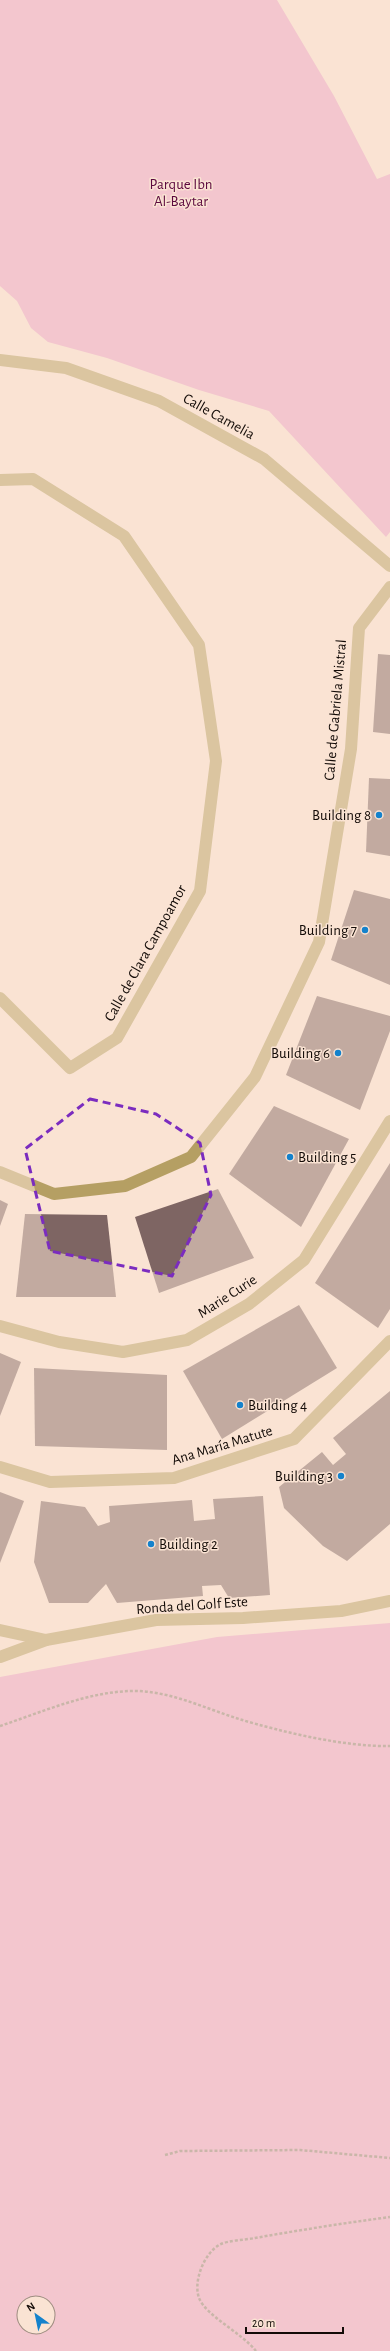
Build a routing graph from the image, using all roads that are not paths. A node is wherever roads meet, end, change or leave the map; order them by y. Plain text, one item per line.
1 (0, 360) edge
2 (0, 480) edge
3 (390, 566) edge
4 (390, 588) edge
5 (0, 998) edge
6 (390, 1121) edge
7 (0, 1172) edge
8 (0, 1326) edge
9 (390, 1341) edge
10 (0, 1467) edge
11 (390, 1601) edge
12 (0, 1630) edge
13 (46, 1640) junction
14 (0, 1657) edge

1 - 3 street, Calle Camelia
2 - 5 street, Calle de Clara Campoamor
4 - 7 street, Calle de Gabriela Mistral
6 - 8 street, Marie Curie
9 - 10 street, Ana María Matute
11 - 13 street, Ronda del Golf Este
12 - 13 street
13 - 14 street, Ronda del Golf Este

